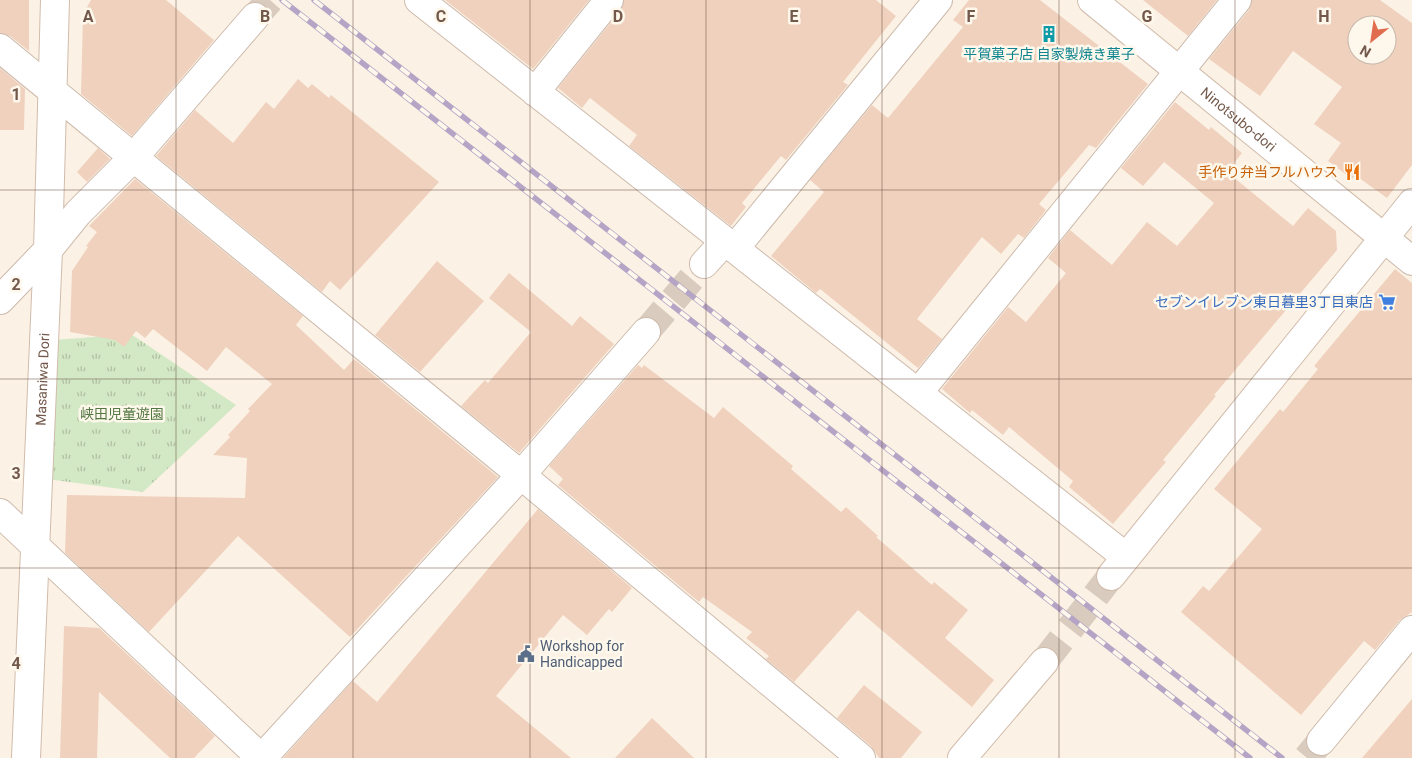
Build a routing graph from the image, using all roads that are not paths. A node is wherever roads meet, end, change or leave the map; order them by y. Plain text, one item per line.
1 (55, 0) edge
2 (419, 0) edge
3 (609, 0) edge
4 (938, 0) edge
5 (1092, 0) edge
6 (1238, 0) edge
7 (255, 17) tunnel mouth
8 (0, 48) edge
9 (1180, 72) junction
10 (52, 90) junction
11 (535, 92) junction
12 (134, 157) junction
13 (1412, 203) edge
14 (1384, 238) junction
15 (730, 245) junction
16 (48, 250) junction
17 (1412, 261) edge
18 (704, 264) tunnel mouth
19 (0, 300) edge
20 (646, 332) tunnel mouth
21 (918, 393) junction
22 (521, 475) junction
23 (0, 514) edge
24 (35, 546) junction
25 (1412, 630) edge
26 (1044, 662) tunnel mouth
27 (1321, 741) tunnel mouth
28 (26, 758) edge
29 (262, 758) edge
30 (861, 758) edge
31 (962, 758) edge

1 - 10 street, Masaniwa Dori
2 - 11 street
3 - 11 street
4 - 15 street
5 - 9 street, Ninotsubo-dori
6 - 9 street
7 - 12 street
8 - 10 street
9 - 14 street, Ninotsubo-dori
9 - 21 street
10 - 12 street
10 - 16 street, Masaniwa Dori
11 - 15 street
12 - 16 street
12 - 22 street
13 - 14 street
14 - 17 street, Ninotsubo-dori
14 - 21 street
15 - 18 street
15 - 21 street
16 - 19 street
16 - 24 street, Masaniwa Dori
20 - 22 street
22 - 29 street
22 - 30 street
23 - 24 street
24 - 28 street, Masaniwa Dori
24 - 29 street
25 - 27 street
26 - 31 street

